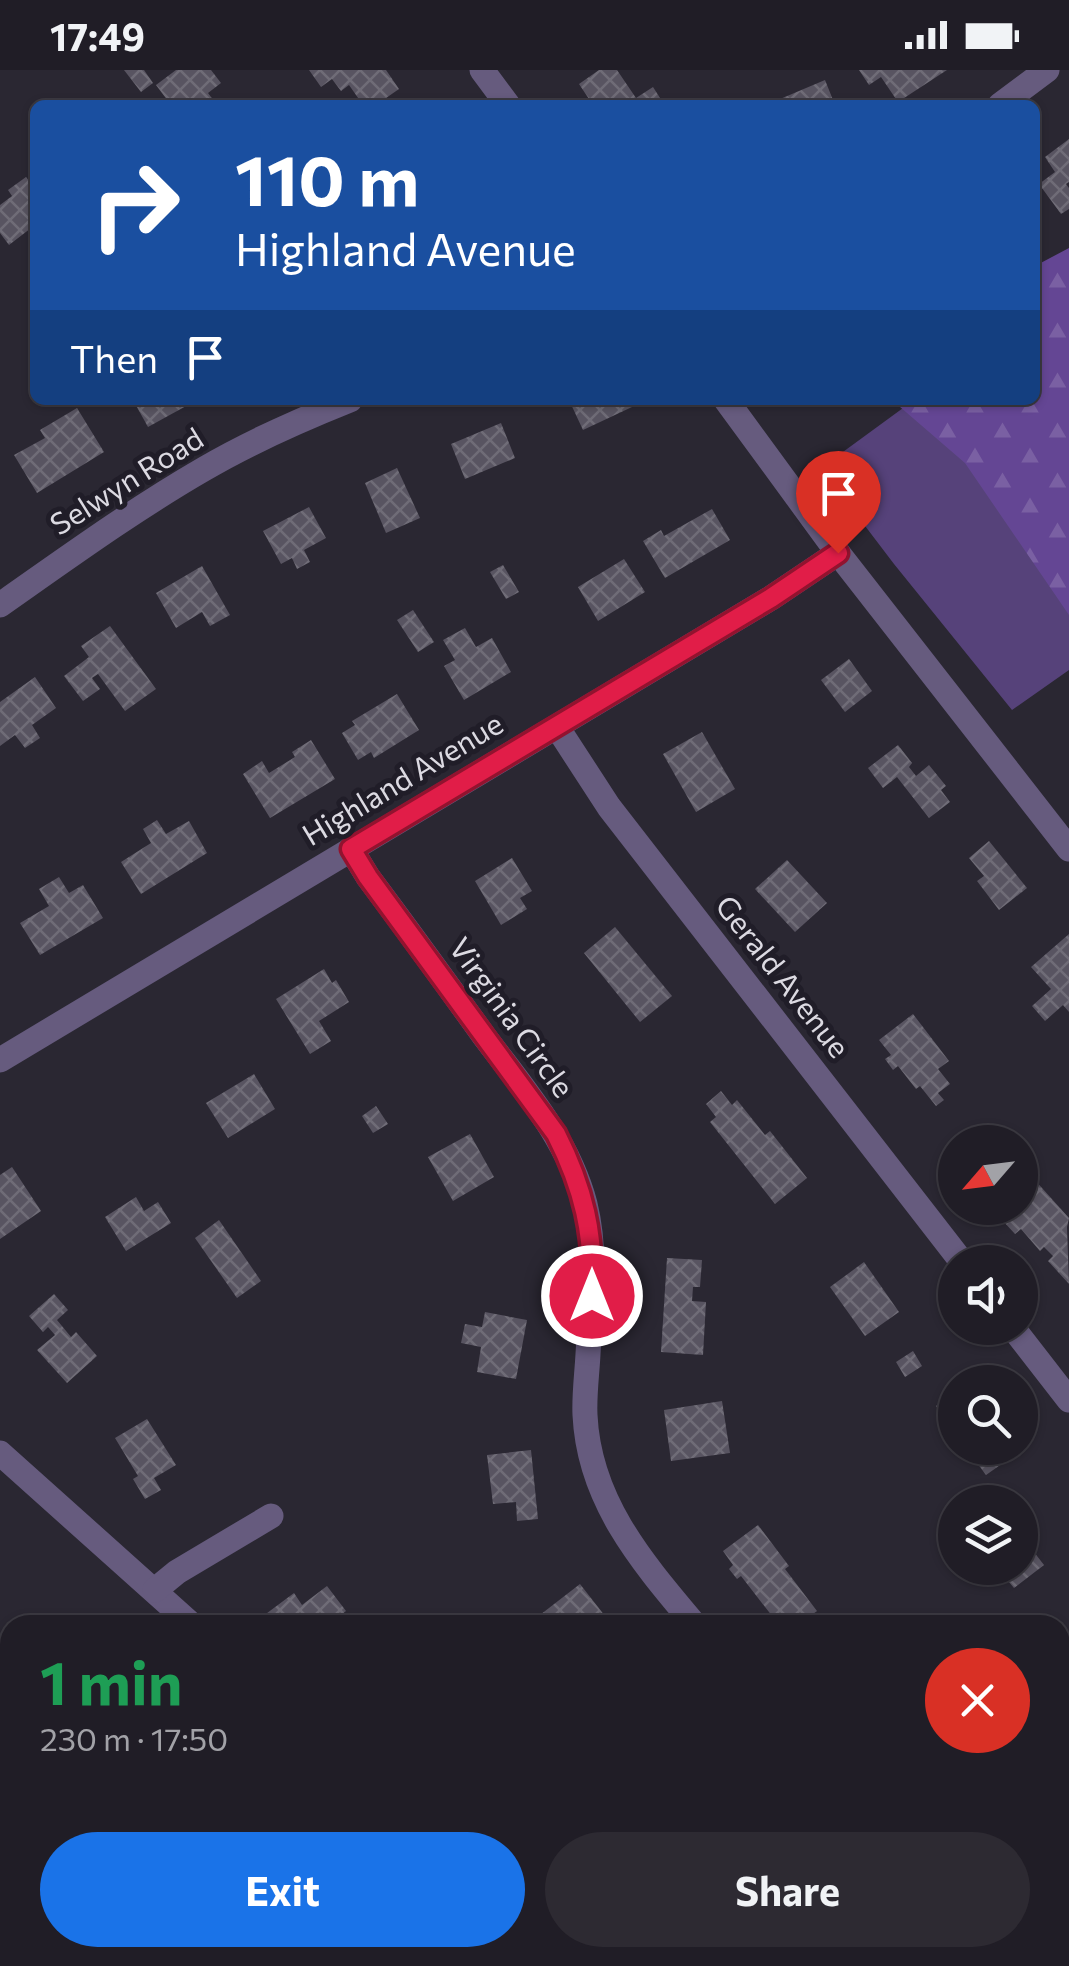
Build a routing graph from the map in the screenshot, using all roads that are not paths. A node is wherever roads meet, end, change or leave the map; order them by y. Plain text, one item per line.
1 (482, 70) edge
2 (1040, 72) edge
3 (504, 100) edge
4 (1006, 100) edge
5 (339, 405) edge
6 (730, 405) edge
7 (838, 553) junction
8 (0, 605) edge
9 (557, 727) junction
10 (351, 849) junction
11 (1069, 849) edge
12 (0, 1060) edge
13 (949, 1245) edge
14 (1026, 1345) edge
15 (1069, 1400) edge
16 (0, 1453) edge
17 (270, 1516) dead end
18 (155, 1590) junction
19 (181, 1615) edge
20 (687, 1615) edge

1 - 3 street
2 - 4 street
5 - 8 street, Selwyn Road
6 - 7 street
7 - 9 street, Highland Avenue
7 - 11 street
9 - 10 street, Highland Avenue
9 - 13 street, Gerald Avenue
10 - 12 street, Highland Avenue
10 - 20 street, Virginia Circle
14 - 15 street
16 - 18 street
17 - 18 street
18 - 19 street

